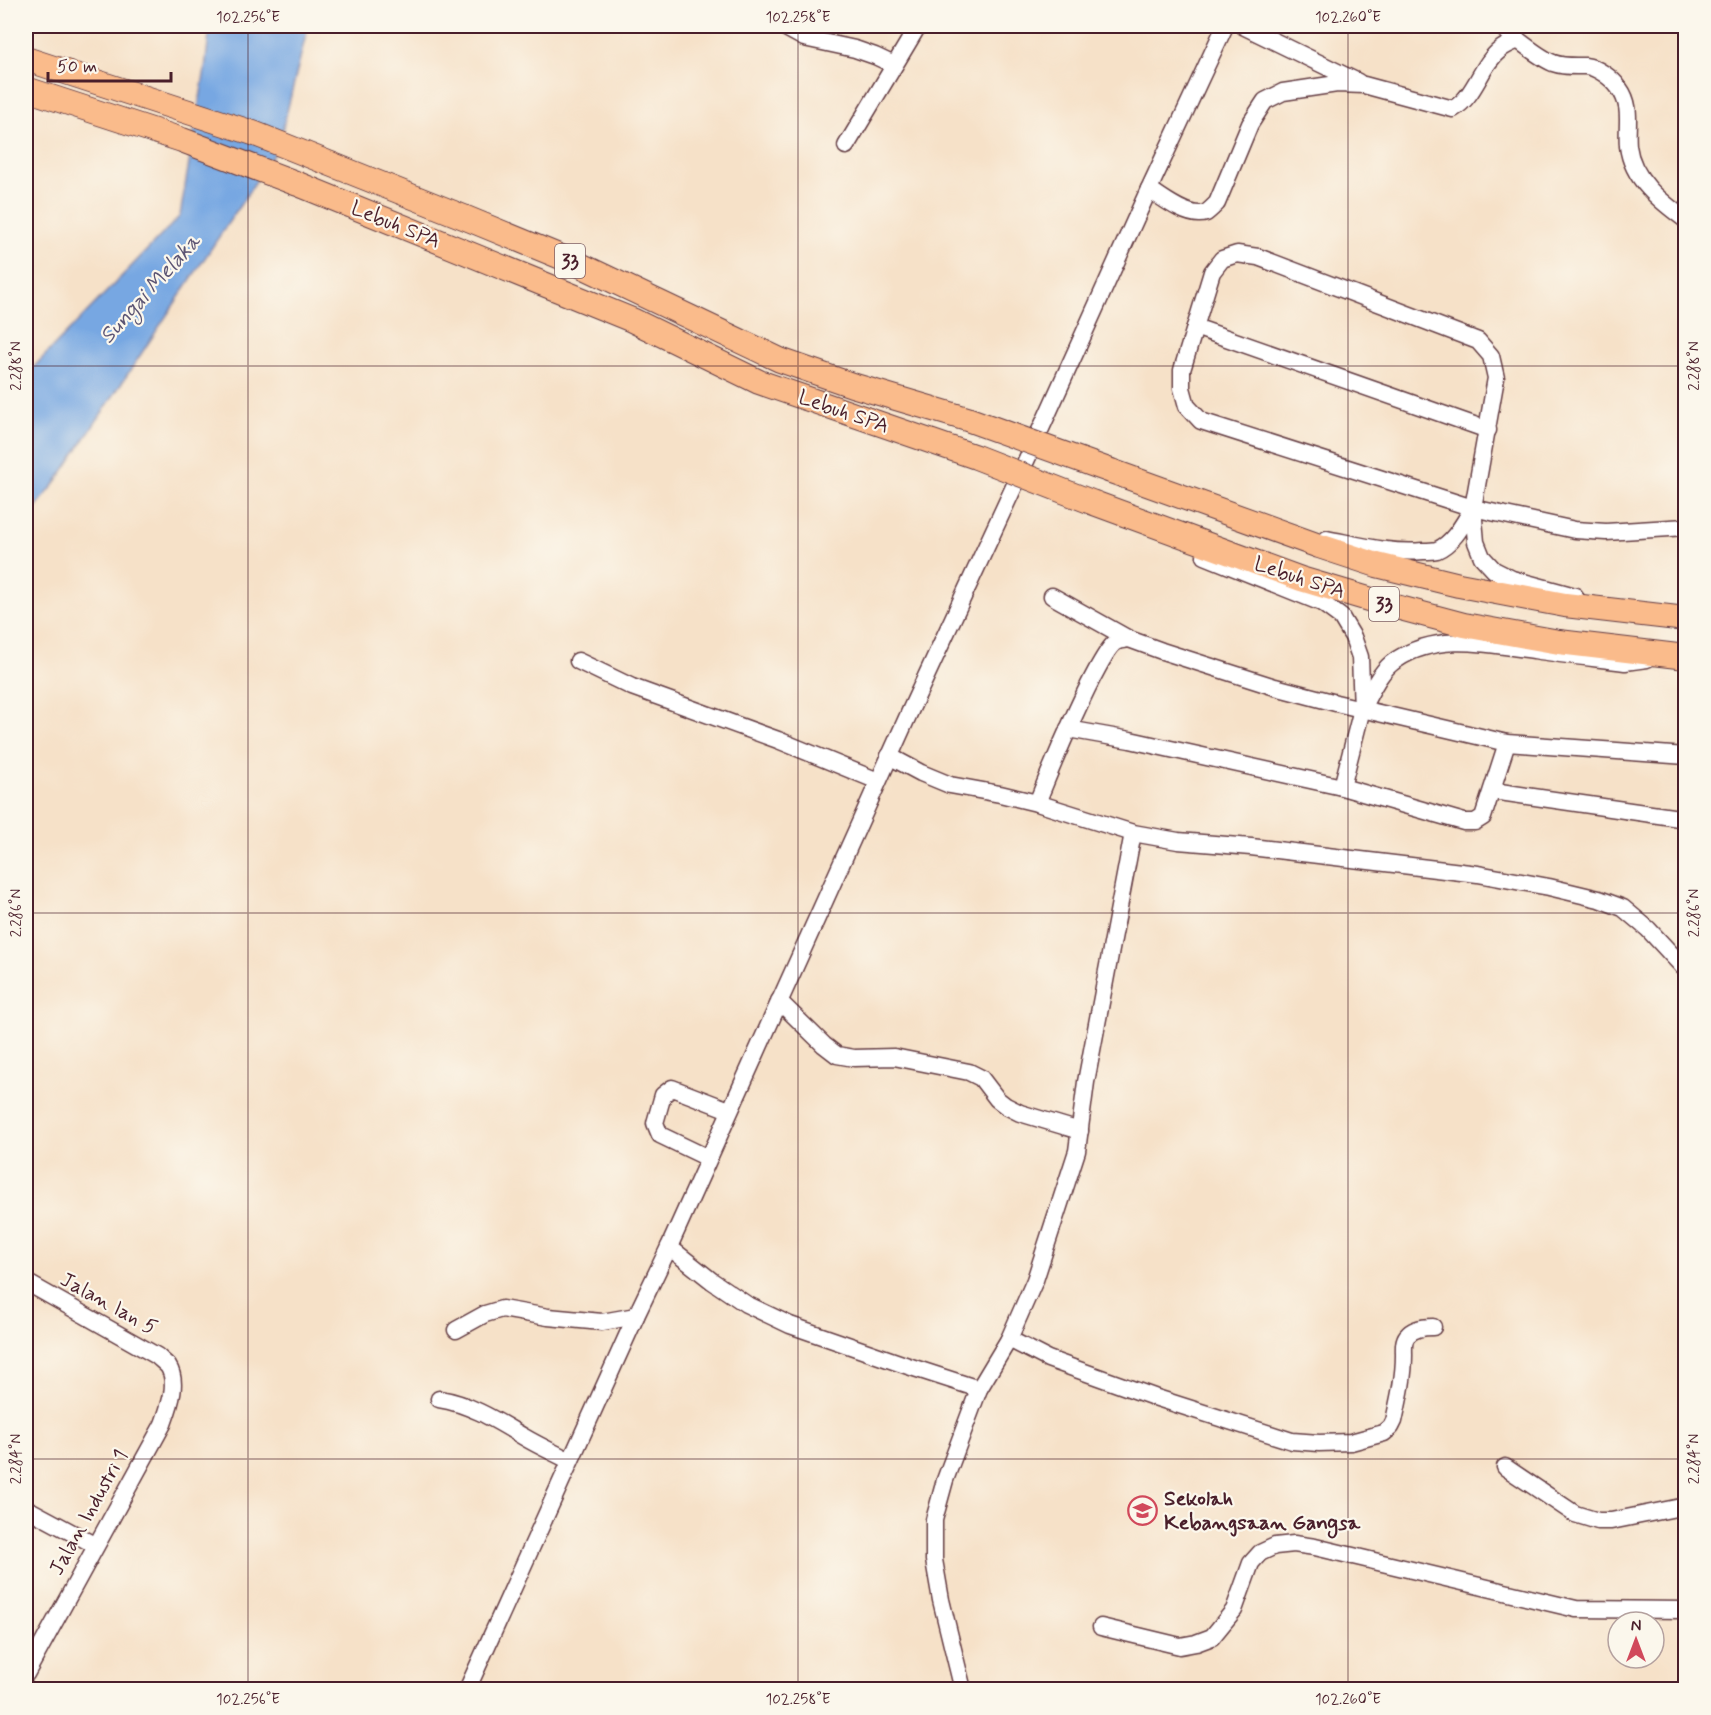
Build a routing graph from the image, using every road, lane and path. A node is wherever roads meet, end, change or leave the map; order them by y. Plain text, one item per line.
1 (782, 26) edge
2 (918, 26) edge
3 (1225, 26) edge
4 (1243, 26) edge
5 (1500, 26) edge
6 (1518, 40) junction
7 (26, 59) edge
8 (894, 65) junction
9 (1364, 85) junction
10 (26, 89) edge
11 (846, 146) dead end
12 (1149, 189) junction
13 (1686, 220) edge
14 (1195, 327) junction
15 (1488, 430) junction
16 (1473, 508) junction
17 (1266, 526) junction
18 (1686, 527) edge
19 (1179, 535) junction
20 (1052, 596) dead end
21 (1678, 618) edge
22 (1129, 639) junction
23 (1677, 656) edge
24 (578, 661) dead end
25 (1362, 708) junction
26 (1068, 729) junction
27 (1507, 744) junction
28 (889, 756) junction
29 (1686, 756) edge
30 (878, 781) junction
31 (1342, 787) junction
32 (1493, 791) junction
33 (1037, 803) junction
34 (1686, 819) edge
35 (1133, 833) junction
36 (1686, 970) edge
37 (779, 1001) junction
38 (729, 1110) junction
39 (1080, 1131) junction
40 (708, 1158) junction
41 (669, 1247) junction
42 (26, 1282) edge
43 (636, 1316) junction
44 (1433, 1327) dead end
45 (456, 1330) dead end
46 (1009, 1339) junction
47 (168, 1367) joint
48 (979, 1389) junction
49 (439, 1399) dead end
50 (570, 1461) junction
51 (1505, 1467) dead end
52 (1686, 1506) edge
53 (26, 1508) edge
54 (95, 1545) junction
55 (1686, 1610) edge
56 (1101, 1627) dead end
57 (26, 1674) edge
58 (467, 1689) edge
59 (963, 1689) edge

1 - 8 street
2 - 8 street
3 - 12 street
4 - 9 street
5 - 6 street
6 - 9 street
6 - 13 street
7 - 17 highway, Lebuh SPA / 33, bridge
8 - 11 street
9 - 12 street
10 - 19 highway, Lebuh SPA / 33, bridge
12 - 28 street
14 - 15 street
14 - 15 street
14 - 16 street
15 - 16 street
16 - 17 street
16 - 18 street
16 - 21 street
17 - 21 highway, Lebuh SPA / 33
19 - 23 highway, Lebuh SPA / 33
19 - 25 street
20 - 22 street
22 - 25 street
22 - 26 street
23 - 25 street
24 - 30 street
25 - 27 street
25 - 31 street
26 - 31 street
26 - 33 street
27 - 29 street
27 - 32 street
28 - 30 street
28 - 33 street
30 - 37 street
31 - 32 street
32 - 34 street
33 - 35 street
35 - 36 street
35 - 39 street
37 - 38 street
37 - 39 street
38 - 40 street
38 - 40 street
39 - 46 street
40 - 41 street
41 - 43 street
41 - 48 street
42 - 47 street, Jalan Ian 5
43 - 45 street
43 - 50 street
44 - 46 street
46 - 48 street
47 - 54 street, Jalan Industri 1
48 - 59 street
49 - 50 street
50 - 58 street
51 - 52 street
53 - 54 street
54 - 57 street, Jalan Industri 1
55 - 56 street

